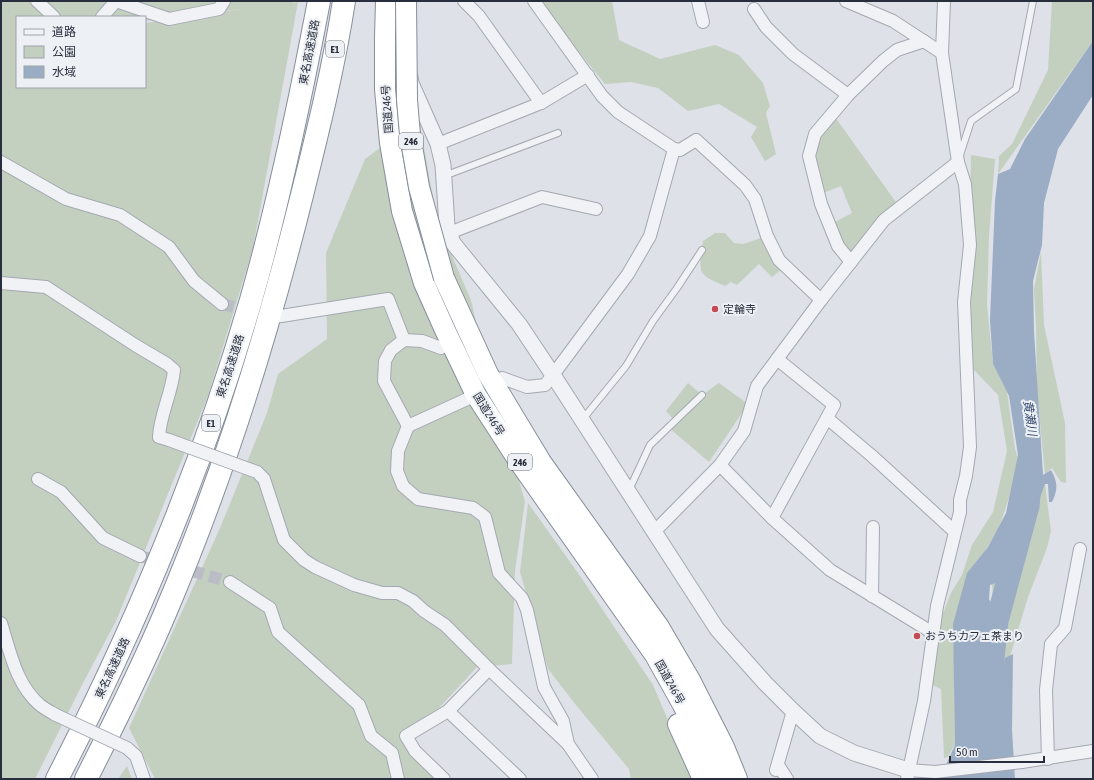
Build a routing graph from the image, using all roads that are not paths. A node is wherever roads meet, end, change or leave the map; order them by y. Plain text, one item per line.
1 (37, 1) edge
2 (116, 1) edge
3 (224, 1) edge
4 (319, 1) edge
5 (344, 1) edge
6 (386, 1) edge
7 (390, 1) edge
8 (406, 1) edge
9 (464, 1) edge
10 (534, 1) edge
11 (698, 1) edge
12 (846, 1) edge
13 (944, 1) edge
14 (1033, 1) edge
15 (858, 4) edge
16 (754, 9) dead end
17 (53, 16) edge
18 (103, 16) edge
19 (703, 22) dead end
20 (924, 41) junction
21 (942, 53) junction
22 (588, 75) junction
23 (848, 95) junction
24 (541, 103) junction
25 (558, 133) dead end
26 (438, 144) junction
27 (674, 150) junction
28 (1, 162) edge
29 (958, 162) junction
30 (444, 176) junction
31 (596, 209) dead end
32 (449, 233) junction
33 (702, 250) dead end
34 (851, 262) junction
35 (1, 282) edge
36 (821, 300) junction
37 (222, 304) tunnel mouth
38 (275, 317) tunnel mouth
39 (404, 340) junction
40 (441, 348) dead end
41 (776, 359) junction
42 (553, 375) junction
43 (502, 378) dead end
44 (476, 395) junction
45 (702, 395) dead end
46 (826, 418) junction
47 (582, 420) junction
48 (408, 426) junction
49 (720, 465) junction
50 (38, 479) dead end
51 (628, 491) junction
52 (772, 518) junction
53 (872, 527) dead end
54 (954, 531) junction
55 (654, 532) junction
56 (1080, 549) dead end
57 (140, 556) tunnel mouth
58 (230, 582) tunnel mouth
59 (872, 596) junction
60 (1, 623) edge
61 (933, 633) junction
62 (655, 656) junction
63 (489, 669) junction
64 (690, 680) junction
65 (448, 711) junction
66 (793, 711) junction
67 (568, 744) junction
68 (1093, 751) edge
69 (1048, 759) junction
70 (907, 775) edge
71 (57, 779) edge
72 (86, 779) edge
73 (144, 779) edge
74 (398, 779) edge
75 (444, 779) edge
76 (520, 779) edge
77 (592, 779) edge
78 (703, 779) edge
79 (718, 779) edge
80 (737, 779) edge
81 (752, 779) edge
82 (787, 779) edge

1 - 17 street
2 - 3 street
2 - 18 street
4 - 71 highway, 東名高速道路 / E1
5 - 72 highway, 東名高速道路 / E1
6 - 44 highway, 国道246号 / 246
7 - 26 street
8 - 64 highway, 国道246号 / 246, bridge
9 - 24 street
10 - 22 street
11 - 19 street
12 - 15 street
13 - 21 street
14 - 29 lane
15 - 20 street
16 - 23 street
20 - 21 street
20 - 23 street
21 - 29 street
22 - 24 street
22 - 27 street
23 - 34 street
24 - 26 street
25 - 30 lane
26 - 30 street
27 - 36 street
27 - 42 street
28 - 37 street
29 - 34 street
29 - 54 street
30 - 32 street
31 - 32 street
32 - 42 street
33 - 47 lane
34 - 36 street
35 - 63 street, bridge
36 - 41 street
38 - 39 street
39 - 40 street
39 - 48 street
41 - 46 street
41 - 49 street
42 - 43 street
42 - 47 street
44 - 48 street
44 - 62 highway, 国道246号 / 246
45 - 51 lane
46 - 52 street
46 - 54 street
47 - 51 street
48 - 67 street
49 - 52 street
49 - 55 street
50 - 57 street
51 - 55 street
52 - 59 street
53 - 59 street
54 - 61 street
55 - 66 street
56 - 69 street
58 - 74 street
59 - 61 street
60 - 73 street, bridge
61 - 70 street
62 - 78 highway
62 - 79 highway, 国道246号 / 246
63 - 65 street
63 - 67 street
64 - 80 highway, 国道246号 / 246
64 - 81 highway
65 - 75 street
65 - 76 street
66 - 70 street
66 - 82 street
67 - 77 street
68 - 69 street
69 - 70 street

